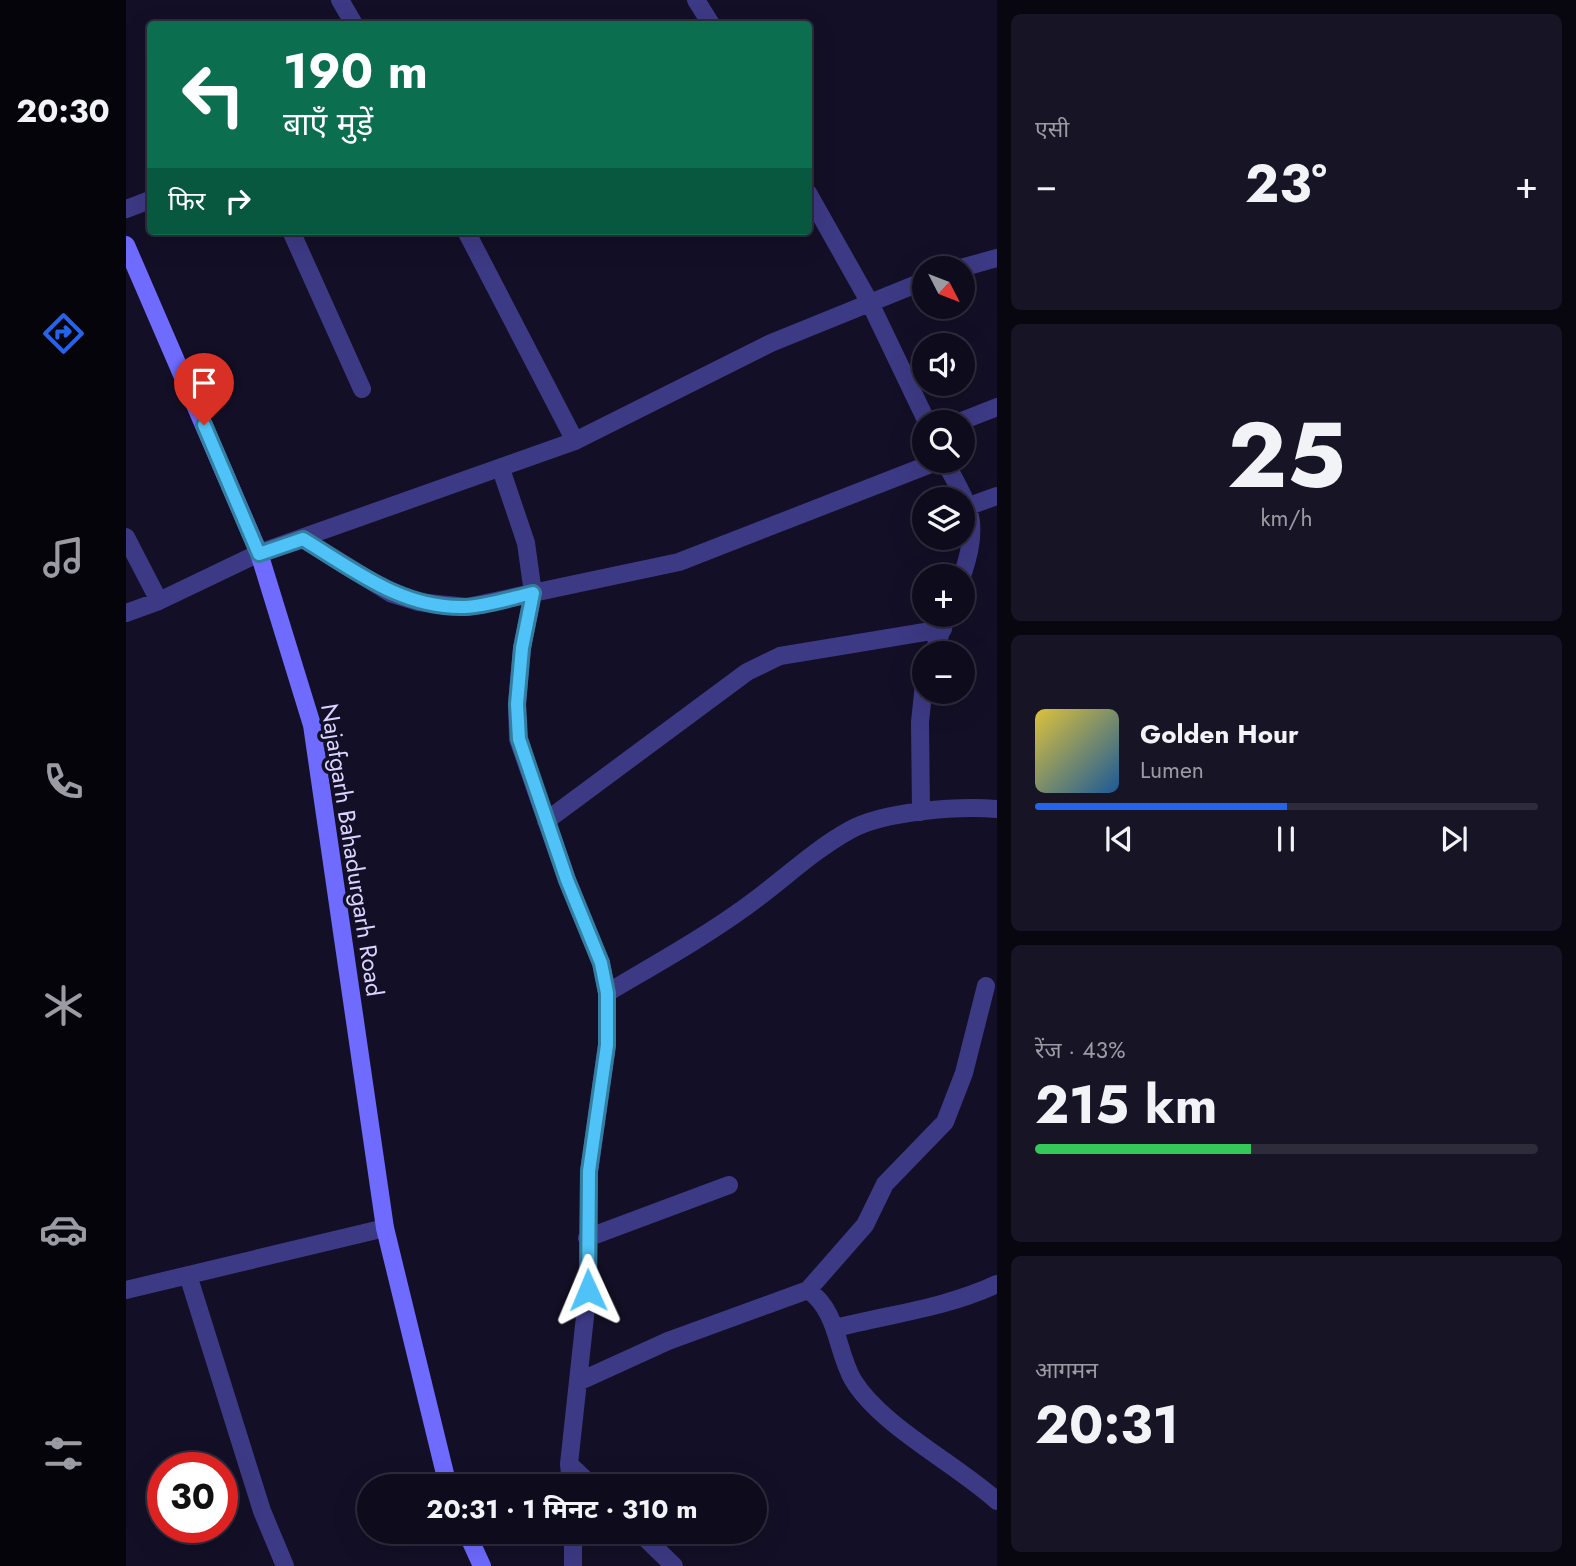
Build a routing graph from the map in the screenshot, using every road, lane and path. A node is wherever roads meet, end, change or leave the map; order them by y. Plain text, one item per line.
1 (340, 0) edge
2 (696, 0) edge
3 (352, 21) edge
4 (709, 21) edge
5 (812, 200) edge
6 (147, 201) edge
7 (126, 209) edge
8 (293, 235) edge
9 (468, 235) edge
10 (126, 246) edge
11 (997, 258) edge
12 (975, 264) edge
13 (912, 286) edge
14 (870, 303) junction
15 (362, 389) dead end
16 (997, 407) edge
17 (921, 410) edge
18 (975, 416) edge
19 (575, 441) junction
20 (501, 469) junction
21 (912, 472) edge
22 (997, 496) edge
23 (975, 504) edge
24 (126, 537) edge
25 (303, 539) junction
26 (259, 554) junction
27 (533, 593) junction
28 (159, 601) junction
29 (126, 613) edge
30 (921, 627) edge
31 (922, 704) edge
32 (997, 809) edge
33 (920, 813) junction
34 (546, 821) junction
35 (986, 986) dead end
36 (607, 993) junction
37 (729, 1185) dead end
38 (386, 1228) junction
39 (587, 1238) junction
40 (188, 1275) junction
41 (997, 1284) edge
42 (126, 1290) edge
43 (808, 1290) junction
44 (836, 1328) junction
45 (578, 1382) junction
46 (569, 1464) junction
47 (445, 1474) edge
48 (569, 1474) edge
49 (579, 1474) edge
50 (997, 1501) edge
51 (472, 1544) edge
52 (573, 1544) edge
53 (651, 1544) edge
54 (285, 1566) edge
55 (482, 1566) edge
56 (573, 1566) edge
57 (674, 1566) edge

1 - 3 street
2 - 4 street
5 - 14 street
6 - 7 street
8 - 15 street
9 - 19 street
10 - 26 street, Najafgarh Bahadurgarh Road
11 - 12 street
13 - 14 street
14 - 17 street
14 - 19 street
16 - 18 street
19 - 20 street
20 - 25 street
20 - 27 street
21 - 27 street
22 - 23 street
24 - 28 street
25 - 26 street
25 - 27 street
26 - 28 street
26 - 38 street, Najafgarh Bahadurgarh Road
27 - 34 street
28 - 29 street
30 - 34 street
31 - 33 street
32 - 33 street
33 - 36 street
34 - 36 street
35 - 43 street
36 - 39 street
37 - 39 street
38 - 40 street
38 - 47 street, Najafgarh Bahadurgarh Road
39 - 45 street
40 - 42 street
40 - 54 street
41 - 44 street
43 - 44 street
43 - 45 street
44 - 50 street
45 - 46 street
46 - 48 street
46 - 49 street
51 - 55 street
52 - 56 street
53 - 57 street

